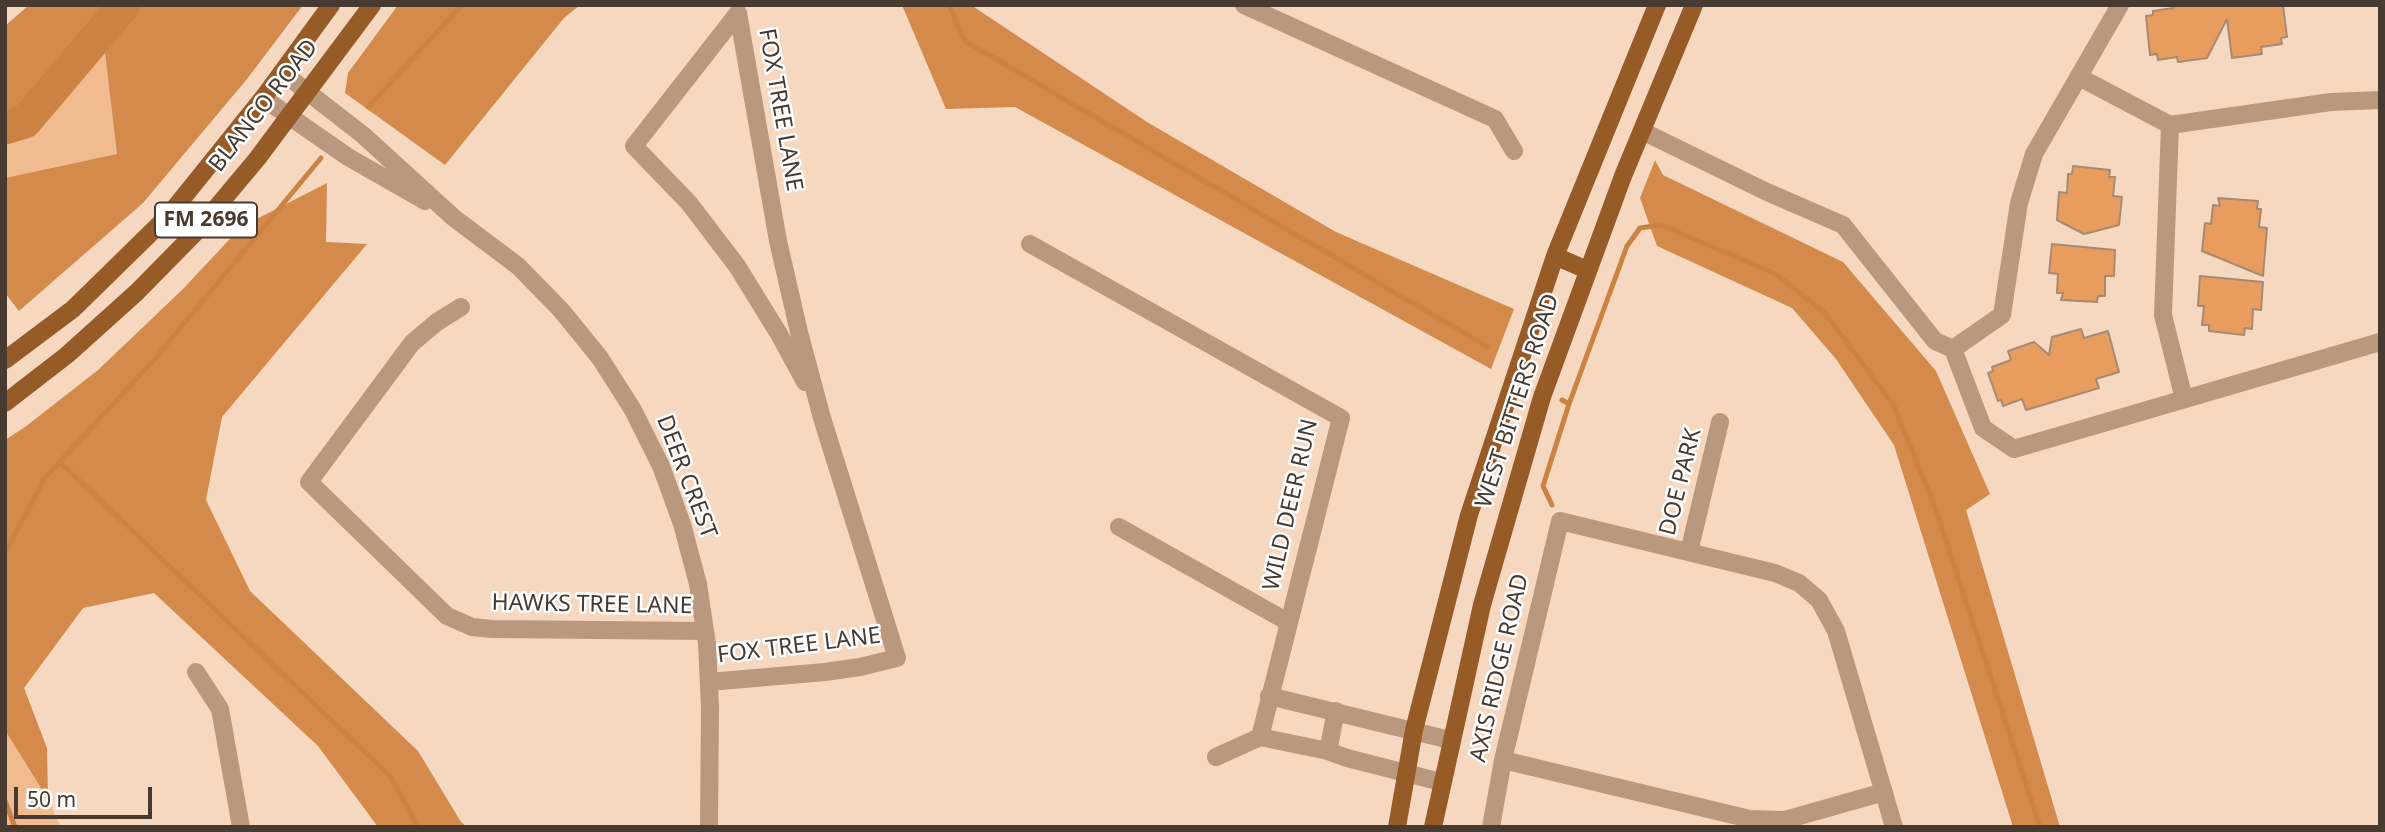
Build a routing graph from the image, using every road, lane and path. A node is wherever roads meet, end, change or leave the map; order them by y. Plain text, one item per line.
1 (331, 5) edge
2 (372, 5) edge
3 (1244, 5) edge
4 (1657, 5) edge
5 (1694, 5) edge
6 (2120, 5) edge
7 (282, 72) junction
8 (2079, 77) junction
9 (307, 91) junction
10 (263, 98) junction
11 (2380, 100) edge
12 (288, 117) junction
13 (2170, 125) junction
14 (1642, 131) junction
15 (1514, 151) dead end
16 (454, 218) junction
17 (1030, 244) dead end
18 (1555, 256) junction
19 (1587, 270) junction
20 (461, 307) dead end
21 (2380, 342) edge
22 (1953, 349) junction
23 (5, 360) edge
24 (2184, 399) junction
25 (5, 403) edge
26 (822, 418) junction
27 (1720, 422) dead end
28 (1119, 527) dead end
29 (1689, 552) junction
30 (1288, 622) junction
31 (705, 631) junction
32 (196, 672) dead end
33 (709, 682) junction
34 (1269, 695) junction
35 (1336, 712) junction
36 (1414, 730) junction
37 (1260, 737) junction
38 (1450, 740) junction
39 (1328, 751) junction
40 (1216, 757) dead end
41 (1503, 760) junction
42 (1407, 773) junction
43 (1441, 782) junction
44 (1884, 792) junction
45 (241, 827) edge
46 (709, 827) edge
47 (1397, 827) edge
48 (1433, 827) edge
49 (1491, 827) edge
50 (1894, 827) edge

1 - 7 main road, BLANCO ROAD / FM 2696
2 - 9 main road, BLANCO ROAD / FM 2696
3 - 15 street
4 - 18 main road, WEST BITTERS ROAD
5 - 14 main road, WEST BITTERS ROAD
6 - 8 street
7 - 9 street, DEER CREST
7 - 10 main road, BLANCO ROAD / FM 2696
8 - 13 street
8 - 22 street
9 - 12 main road, BLANCO ROAD / FM 2696
9 - 16 street, DEER CREST
10 - 12 street, DEER CREST
10 - 23 main road, BLANCO ROAD / FM 2696
11 - 13 street
12 - 16 street, DEER CREST
12 - 25 main road, BLANCO ROAD / FM 2696
13 - 24 street
14 - 19 main road, WEST BITTERS ROAD
14 - 22 street
16 - 31 street, DEER CREST
17 - 30 street, WILD DEER RUN
18 - 19 main road
18 - 36 main road, WEST BITTERS ROAD
19 - 38 main road, WEST BITTERS ROAD
20 - 31 street, HAWKS TREE LANE
21 - 24 street
22 - 24 street
26 - 26 street, FOX TREE LANE
26 - 33 street, FOX TREE LANE
27 - 29 street, DOE PARK
28 - 30 street
29 - 41 street, AXIS RIDGE ROAD
29 - 44 street
30 - 34 street, WILD DEER RUN
31 - 33 street, DEER CREST
32 - 45 street
33 - 46 street, DEER CREST
34 - 35 street
34 - 37 street, WILD DEER RUN
35 - 36 street
35 - 39 street
36 - 38 street
36 - 42 main road, WEST BITTERS ROAD
37 - 39 street
37 - 40 street
38 - 43 main road, WEST BITTERS ROAD
39 - 42 street
41 - 44 street
41 - 49 street, AXIS RIDGE ROAD
42 - 43 street
42 - 47 main road, WEST BITTERS ROAD
43 - 48 main road, WEST BITTERS ROAD
44 - 50 street

